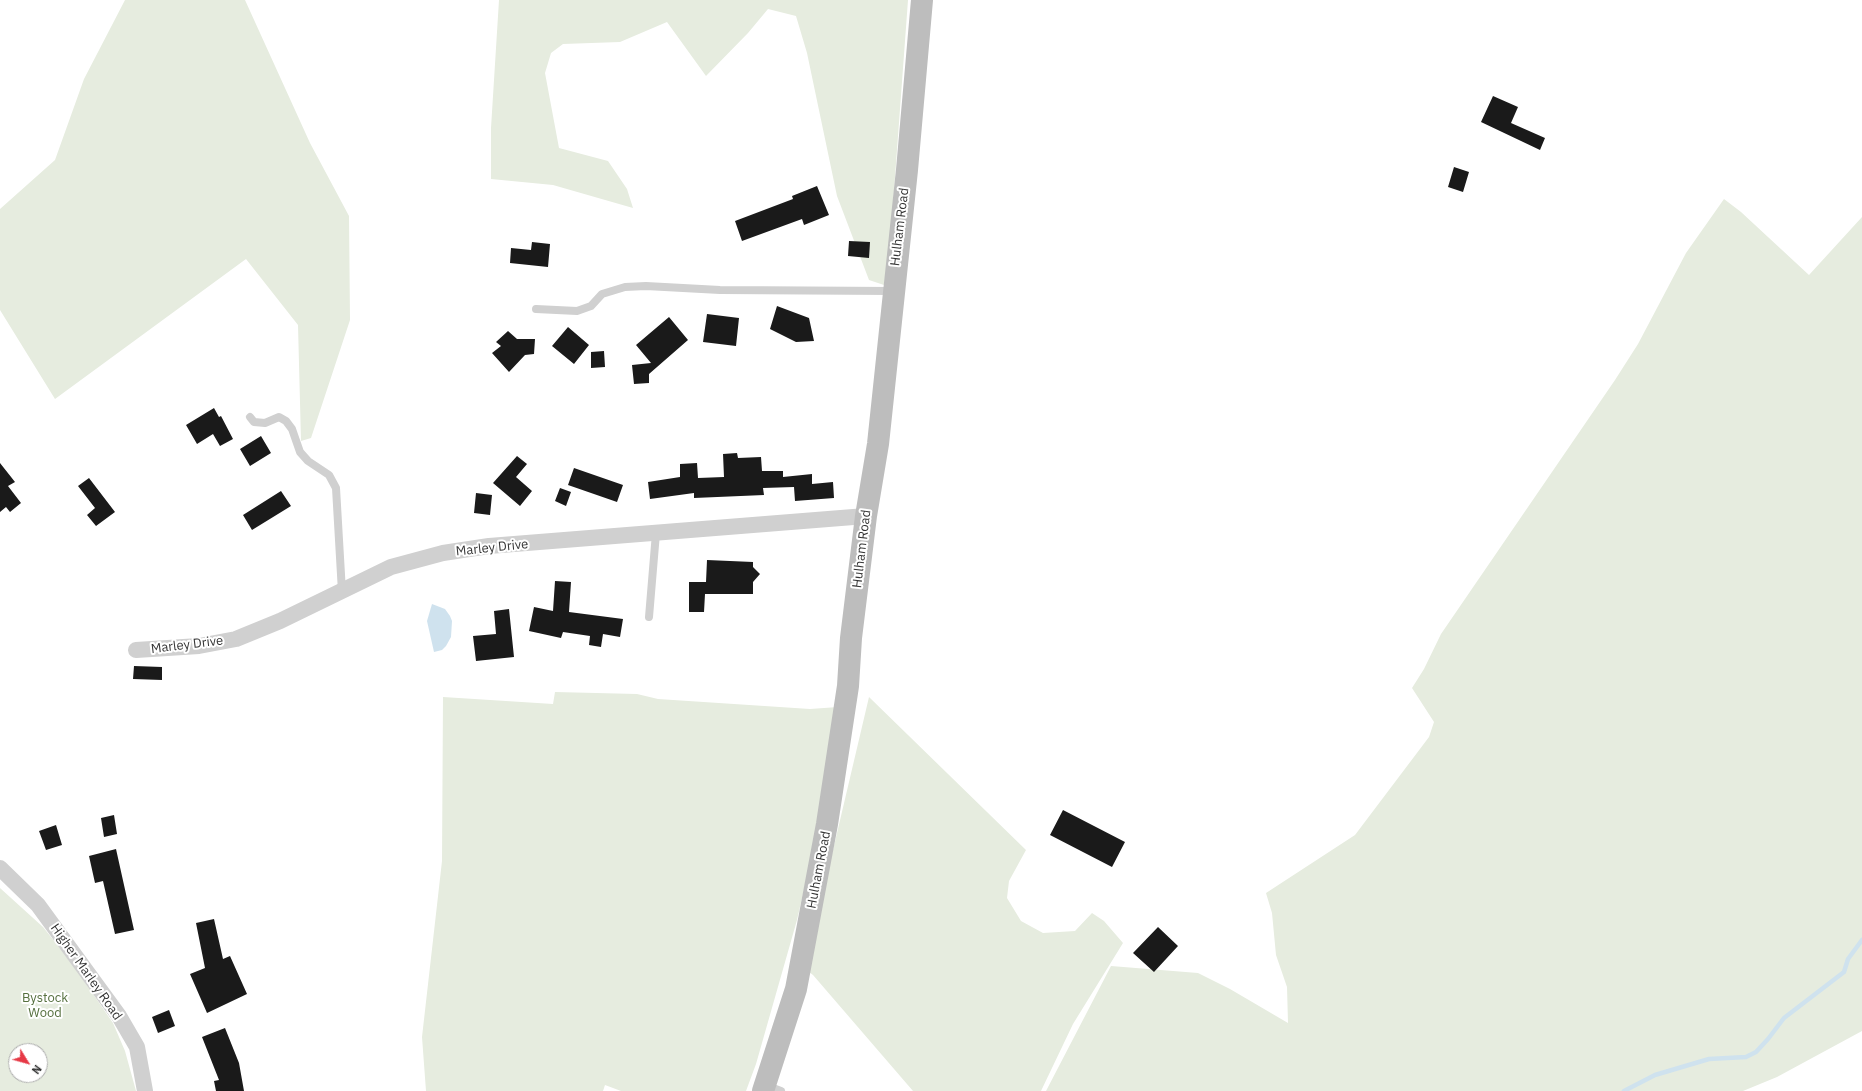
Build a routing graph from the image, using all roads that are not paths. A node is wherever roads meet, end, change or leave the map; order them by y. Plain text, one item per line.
1 (922, 0) edge
2 (893, 291) junction
3 (536, 309) dead end
4 (250, 417) dead end
5 (866, 516) junction
6 (656, 534) junction
7 (342, 592) junction
8 (649, 617) dead end
9 (136, 650) dead end
10 (0, 868) edge
11 (770, 1089) edge
12 (145, 1091) edge

1 - 2 street, Hulham Road
2 - 3 lane
2 - 5 street, Hulham Road
4 - 7 lane
5 - 6 street, Marley Drive
5 - 11 street, Hulham Road
6 - 7 street, Marley Drive
6 - 8 lane
7 - 9 street, Marley Drive
10 - 12 street, Higher Marley Road

